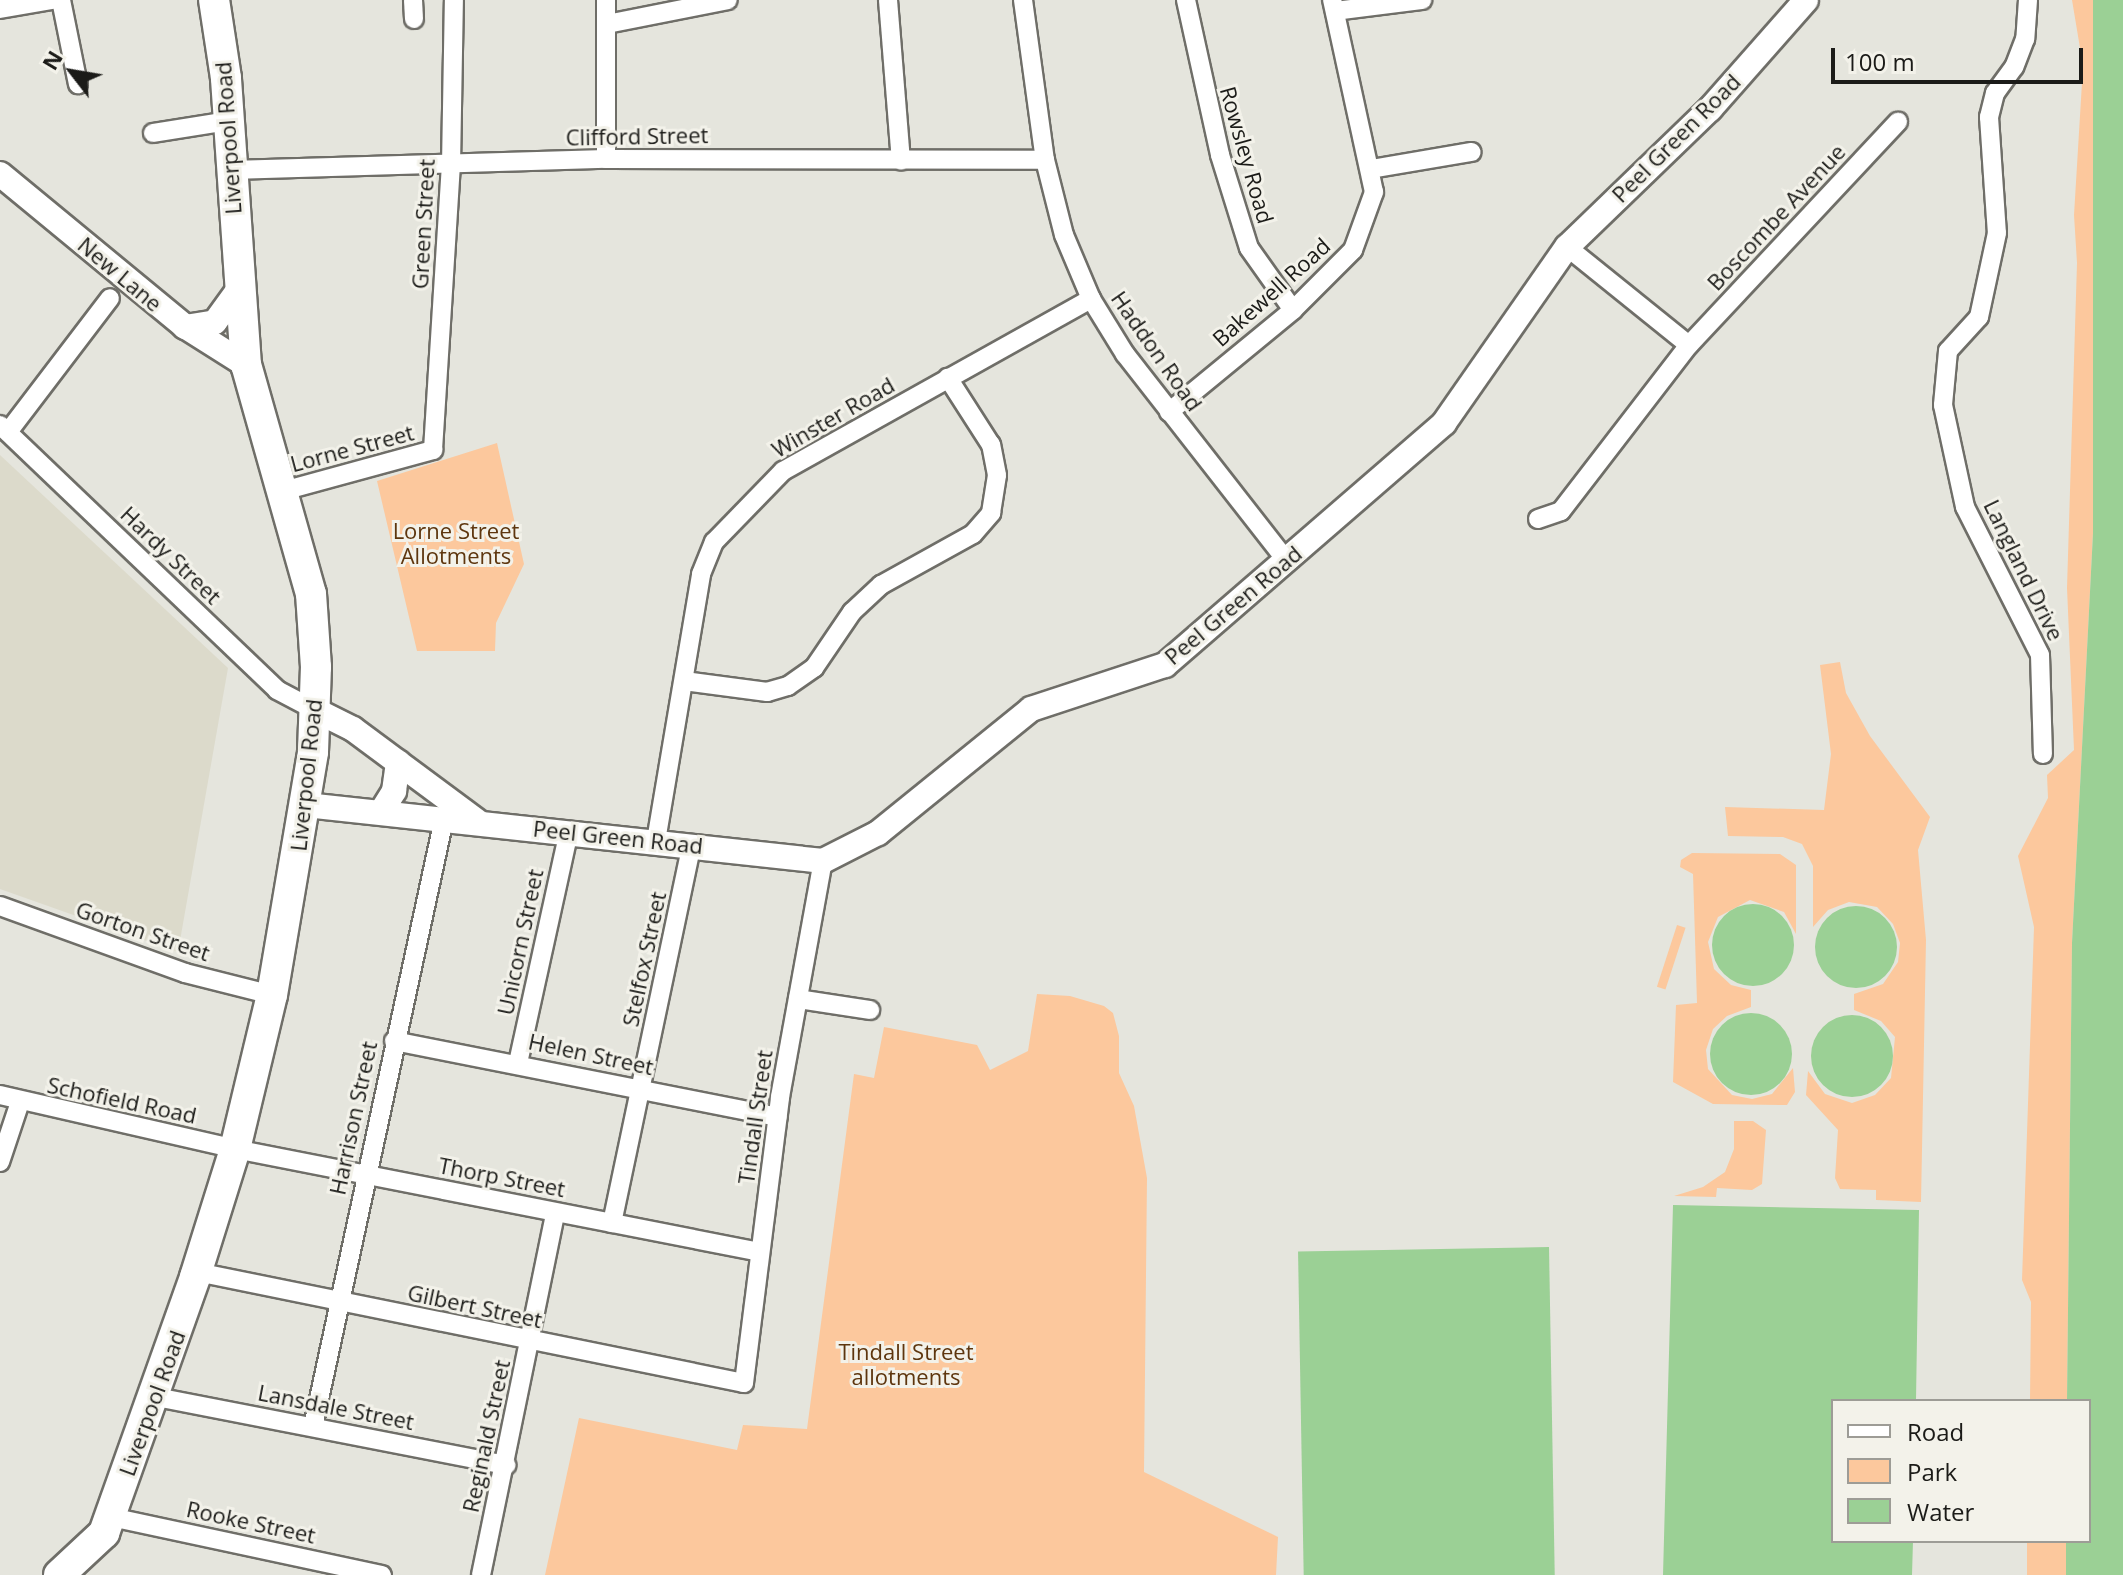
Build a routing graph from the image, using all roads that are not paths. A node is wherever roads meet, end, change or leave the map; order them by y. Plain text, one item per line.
1 (52, 0) edge
2 (61, 0) edge
3 (214, 0) edge
4 (453, 0) edge
5 (606, 0) edge
6 (728, 0) edge
7 (888, 0) edge
8 (1023, 0) edge
9 (1186, 0) edge
10 (1422, 0) edge
11 (1806, 0) edge
12 (2028, 0) edge
13 (1334, 6) edge
14 (0, 9) edge
15 (607, 24) junction
16 (78, 84) dead end
17 (228, 121) junction
18 (1898, 122) dead end
19 (153, 133) dead end
20 (1472, 152) dead end
21 (606, 159) junction
22 (901, 160) junction
23 (1045, 160) junction
24 (451, 166) junction
25 (1371, 169) junction
26 (231, 170) junction
27 (0, 174) edge
28 (1567, 247) junction
29 (237, 292) junction
30 (110, 298) dead end
31 (1091, 299) junction
32 (1293, 310) junction
33 (185, 327) junction
34 (1689, 345) junction
35 (246, 365) junction
36 (948, 378) junction
37 (1169, 412) junction
38 (4, 428) edge
39 (433, 450) joint
40 (283, 491) junction
41 (1538, 519) dead end
42 (1286, 560) junction
43 (684, 681) junction
44 (315, 710) junction
45 (2043, 754) dead end
46 (398, 762) junction
47 (306, 805) junction
48 (381, 812) junction
49 (444, 819) junction
50 (477, 821) junction
51 (569, 832) junction
52 (656, 841) junction
53 (692, 845) junction
54 (823, 861) junction
55 (0, 906) edge
56 (272, 995) junction
57 (798, 999) junction
58 (870, 1010) dead end
59 (394, 1041) junction
60 (518, 1063) junction
61 (640, 1089) junction
62 (0, 1095) edge
63 (20, 1102) junction
64 (778, 1117) junction
65 (235, 1149) junction
66 (0, 1162) edge
67 (365, 1174) junction
68 (555, 1213) junction
69 (612, 1223) junction
70 (760, 1252) junction
71 (197, 1272) junction
72 (341, 1302) junction
73 (530, 1342) junction
74 (744, 1383) joint
75 (156, 1397) junction
76 (313, 1427) junction
77 (506, 1465) junction
78 (107, 1525) junction
79 (59, 1575) edge
80 (101, 1575) edge
81 (382, 1575) edge
82 (481, 1575) edge

1 - 14 street
2 - 16 street
3 - 17 main road, Liverpool Road
4 - 24 street, Green Street
5 - 15 street
6 - 15 street
7 - 22 street
8 - 23 street, Haddon Road
9 - 32 street, Rowsley Road
10 - 13 street
11 - 28 street, Peel Green Road
12 - 45 street, Langland Drive
13 - 25 street, Bakewell Road
15 - 21 street
17 - 19 street
17 - 26 main road, Liverpool Road
18 - 34 street, Boscombe Avenue
20 - 25 street
21 - 22 street, Clifford Street
21 - 24 street, Clifford Street
22 - 23 street, Clifford Street
23 - 31 street, Haddon Road
24 - 26 street, Clifford Street
24 - 39 street, Green Street
25 - 32 street, Bakewell Road
26 - 29 main road, Liverpool Road
27 - 33 street, New Lane
28 - 34 street
28 - 42 street, Peel Green Road
29 - 33 street
29 - 35 main road, Liverpool Road
30 - 38 street
31 - 36 street, Winster Road
31 - 37 street, Haddon Road
32 - 37 street, Bakewell Road
33 - 35 street, New Lane
34 - 41 street, Boscombe Avenue
35 - 40 main road, Liverpool Road
36 - 43 street, Winster Road
36 - 43 street
37 - 42 street, Haddon Road
38 - 44 street, Hardy Street
39 - 40 street, Lorne Street
40 - 44 main road, Liverpool Road
42 - 54 street, Peel Green Road
43 - 52 street, Winster Road
44 - 46 street, Peel Green Road
44 - 47 main road, Liverpool Road
46 - 48 street
46 - 50 street, Peel Green Road
47 - 48 street, Peel Green Road
47 - 56 main road, Liverpool Road
48 - 49 street, Peel Green Road
49 - 50 street, Peel Green Road
49 - 59 street, Harrison Street
50 - 51 street, Peel Green Road
51 - 52 street, Peel Green Road
51 - 60 street, Unicorn Street
52 - 53 street, Peel Green Road
53 - 54 street, Peel Green Road
53 - 61 street, Stelfox Street
54 - 57 street, Tindall Street
55 - 56 street, Gorton Street
56 - 65 main road, Liverpool Road
57 - 58 street
57 - 64 street, Tindall Street
59 - 60 street, Helen Street
59 - 67 street, Harrison Street
60 - 61 street, Helen Street
61 - 64 street, Helen Street
61 - 69 street, Stelfox Street
62 - 63 street, Schofield Road
63 - 65 street, Schofield Road
63 - 66 street
64 - 70 street, Tindall Street
65 - 67 street, Thorp Street
65 - 71 main road, Liverpool Road
67 - 68 street, Thorp Street
67 - 72 street, Harrison Street
68 - 69 street, Thorp Street
68 - 73 street, Reginald Street
69 - 70 street, Thorp Street
70 - 74 street, Tindall Street
71 - 72 street, Gilbert Street
71 - 75 main road, Liverpool Road
72 - 73 street, Gilbert Street
72 - 76 street, Harrison Street
73 - 74 street, Gilbert Street
73 - 77 street, Reginald Street
75 - 76 street, Lansdale Street
75 - 78 main road, Liverpool Road
76 - 77 street, Lansdale Street
77 - 82 street, Reginald Street
78 - 79 main road, Liverpool Road
78 - 80 main road, Liverpool Road
78 - 81 street, Rooke Street

